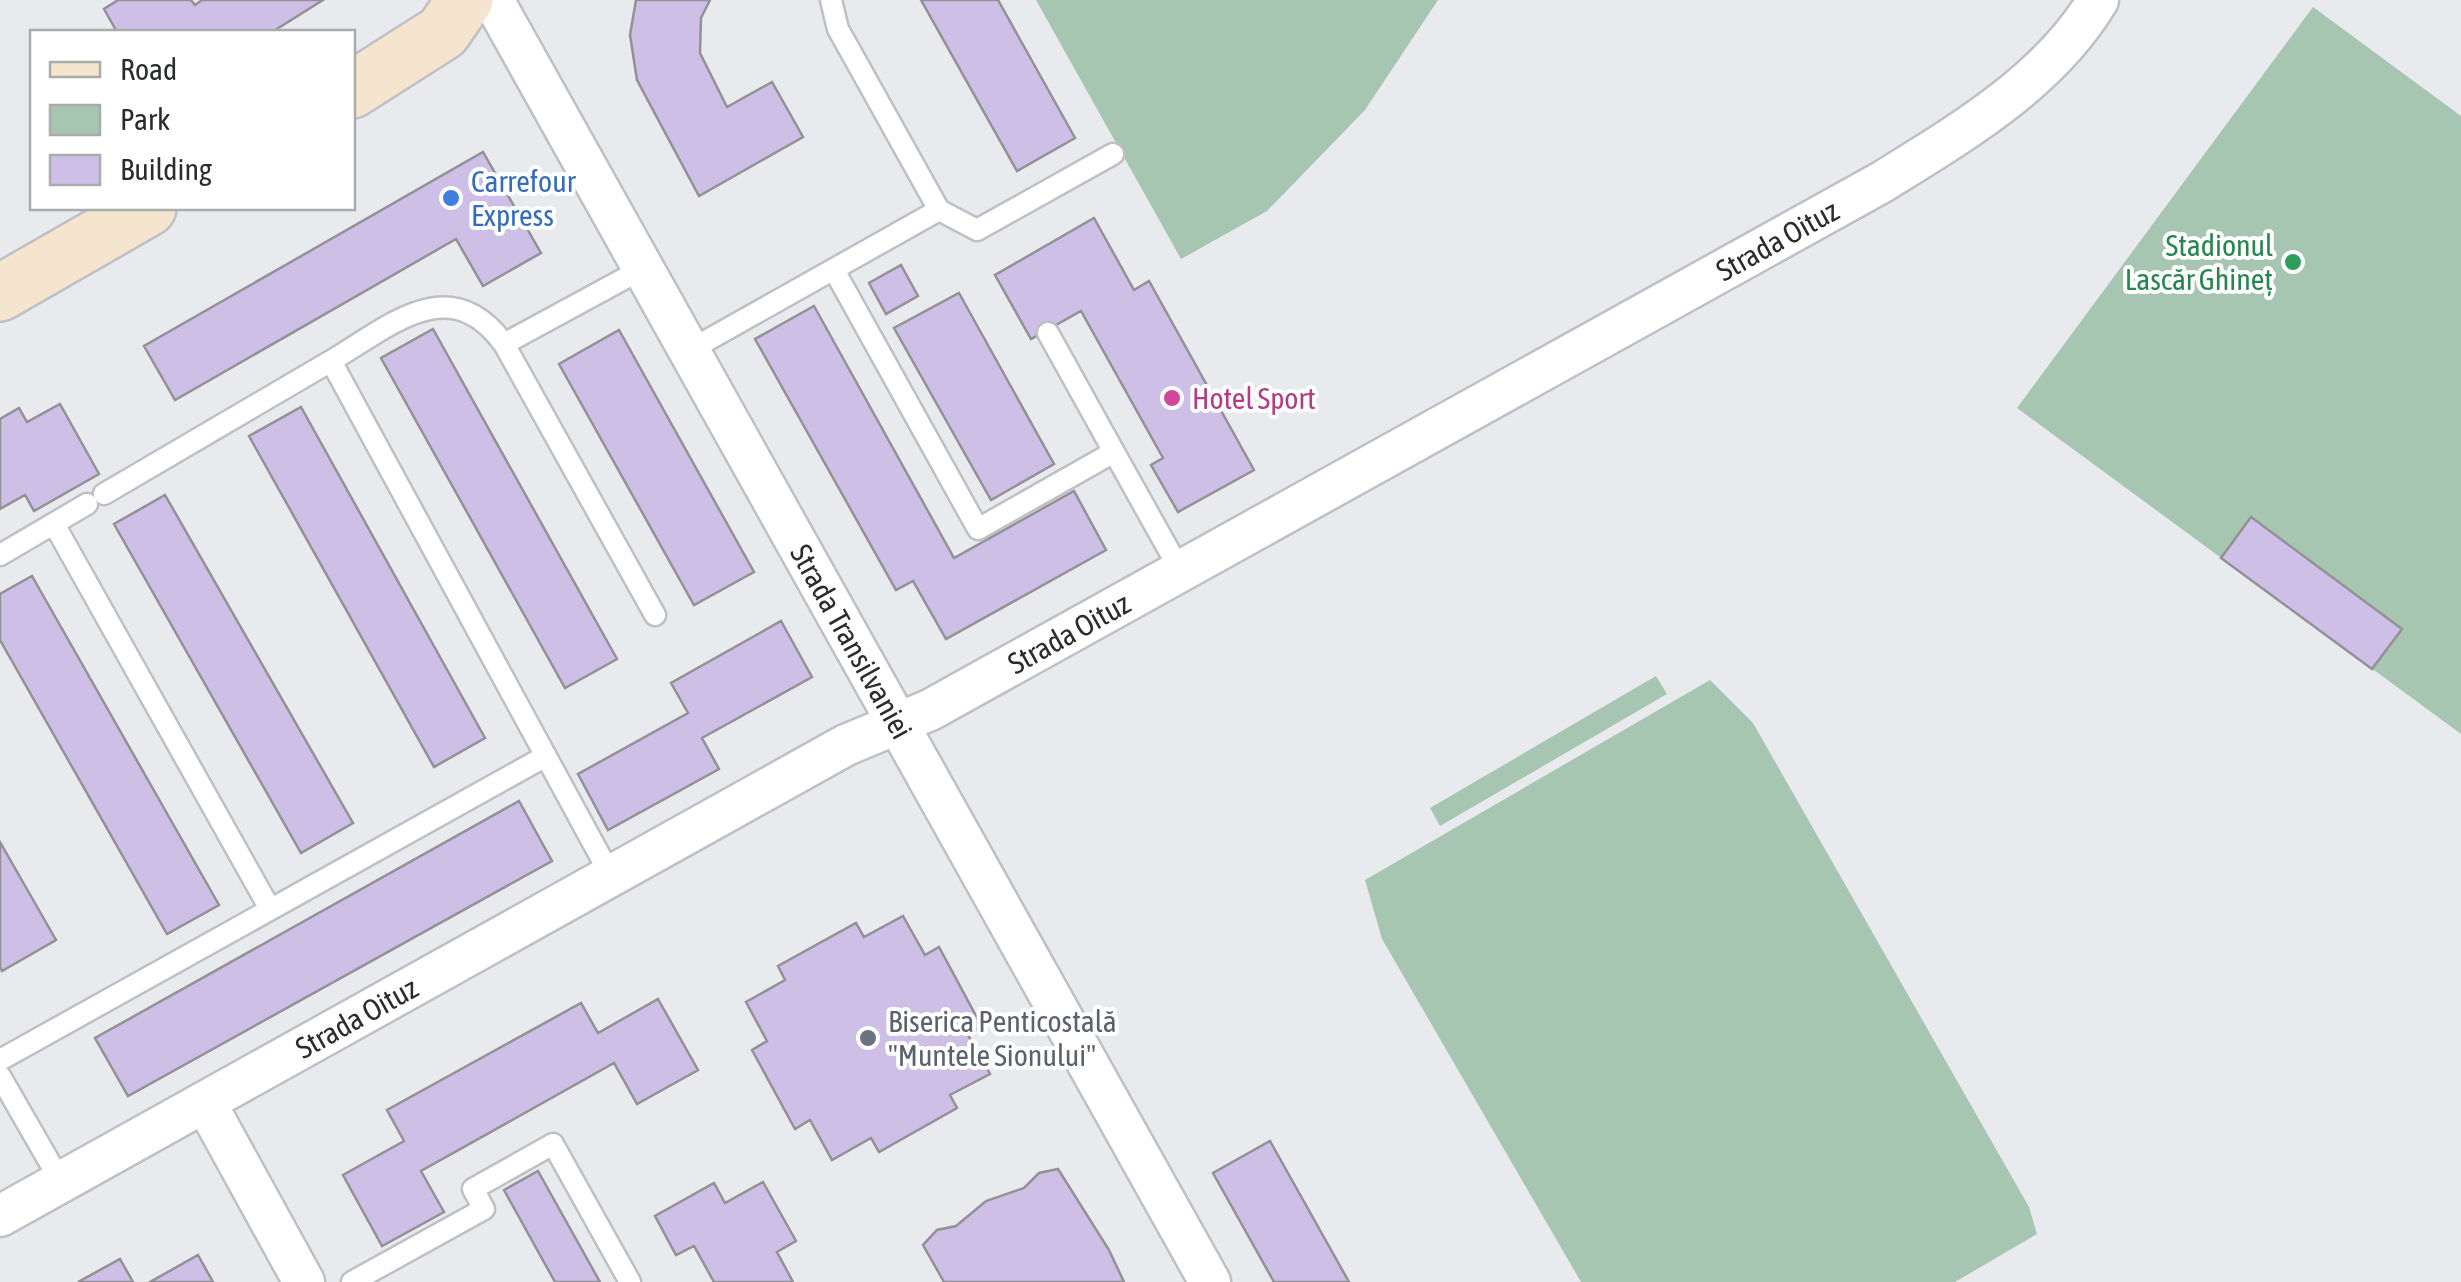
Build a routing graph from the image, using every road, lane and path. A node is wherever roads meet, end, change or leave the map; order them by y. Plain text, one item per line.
1 (465, 0) edge
2 (493, 0) edge
3 (831, 0) edge
4 (2098, 0) edge
5 (355, 88) edge
6 (1113, 154) dead end
7 (145, 210) edge
8 (940, 210) junction
9 (644, 268) junction
10 (834, 270) junction
11 (0, 293) edge
12 (1048, 333) dead end
13 (504, 344) junction
14 (690, 350) junction
15 (331, 361) junction
16 (1114, 452) junction
17 (54, 524) junction
18 (0, 556) edge
19 (1182, 572) junction
20 (655, 616) dead end
21 (898, 723) junction
22 (546, 756) junction
23 (611, 876) junction
24 (270, 909) junction
25 (0, 1060) edge
26 (0, 1076) edge
27 (204, 1102) junction
28 (61, 1182) junction
29 (0, 1216) edge
30 (304, 1282) edge
31 (352, 1282) edge
32 (630, 1282) edge
33 (1210, 1282) edge

1 - 5 street
2 - 9 street, Strada Transilvaniei
3 - 8 lane
4 - 19 street, Strada Oituz
6 - 8 lane
7 - 11 street
8 - 10 lane
9 - 13 lane
9 - 14 street, Strada Transilvaniei
10 - 14 lane
10 - 16 lane
12 - 16 lane
13 - 15 lane
13 - 20 lane
14 - 21 street, Strada Transilvaniei
15 - 17 lane
15 - 22 lane
16 - 19 lane
17 - 18 lane
17 - 24 lane
19 - 21 street, Strada Oituz
21 - 23 street, Strada Oituz
21 - 33 street, Strada Transilvaniei
22 - 23 lane
22 - 24 lane
23 - 27 street, Strada Oituz
24 - 25 lane
26 - 28 lane
27 - 28 street, Strada Oituz
27 - 30 street
28 - 29 street, Strada Oituz
31 - 32 lane

